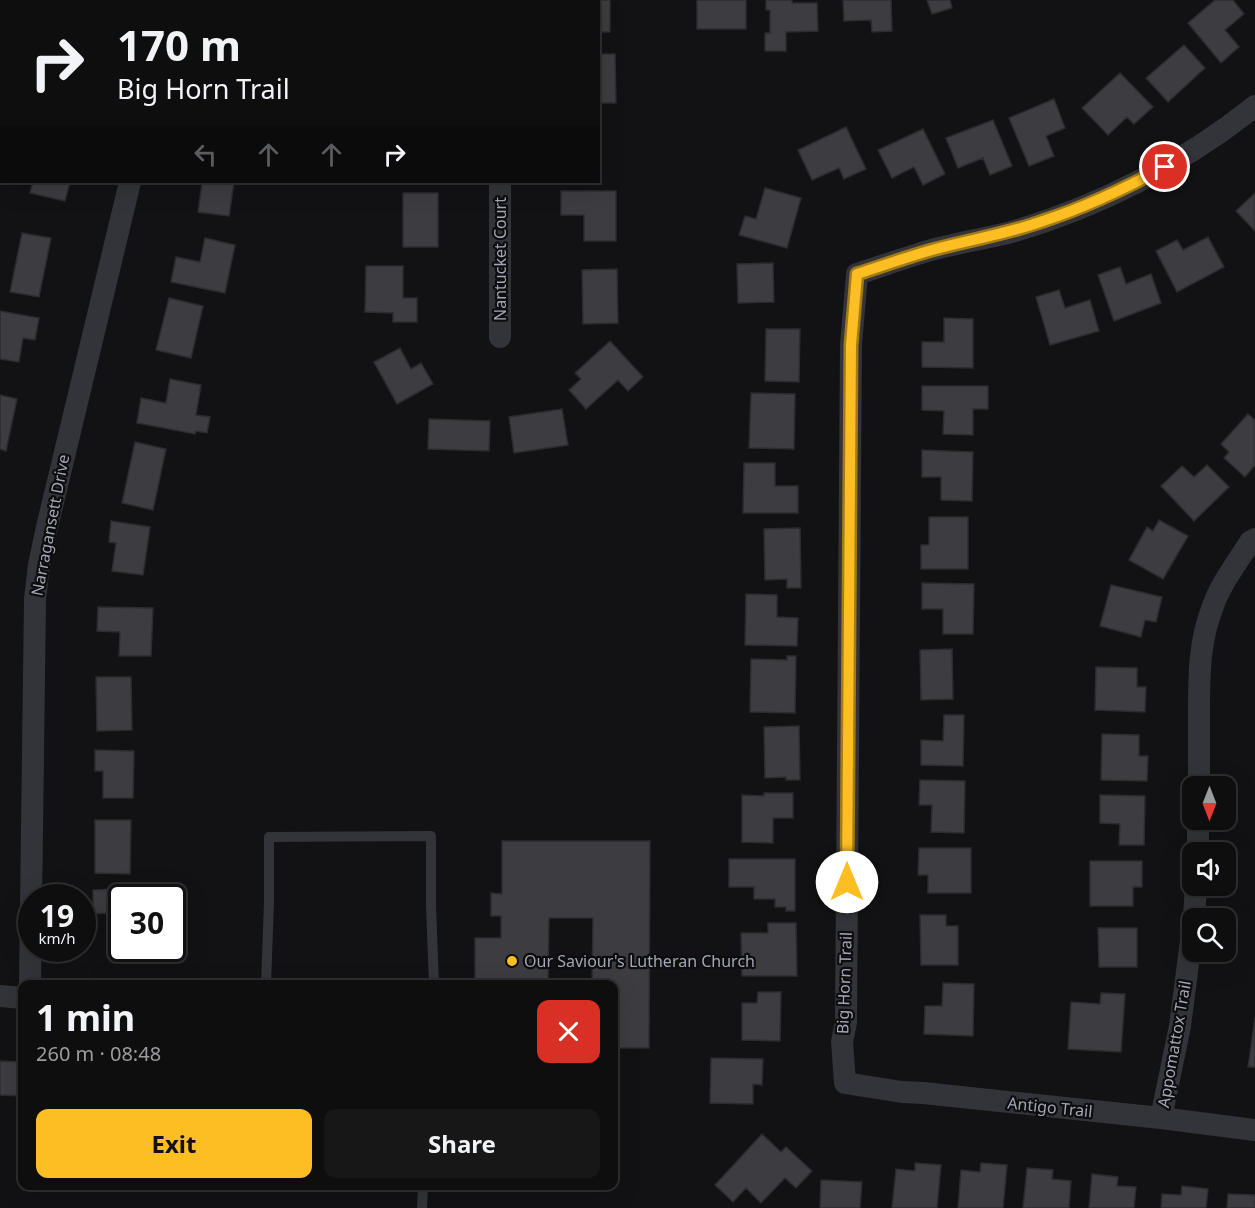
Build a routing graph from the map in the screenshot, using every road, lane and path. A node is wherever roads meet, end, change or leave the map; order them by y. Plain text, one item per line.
1 (1255, 106) edge
2 (130, 183) edge
3 (500, 183) edge
4 (500, 337) dead end
5 (1255, 539) edge
6 (1199, 776) edge
7 (1188, 962) edge
8 (30, 980) edge
9 (266, 980) edge
10 (434, 980) edge
11 (0, 996) edge
12 (18, 998) edge
13 (845, 1083) joint
14 (1161, 1118) junction
15 (1255, 1130) edge
16 (423, 1190) edge
17 (422, 1208) edge

1 - 13 street, Big Horn Trail
2 - 8 street, Narragansett Drive
3 - 4 street, Nantucket Court
5 - 6 street
7 - 14 street, Appomattox Trail
9 - 10 lane
11 - 12 street
13 - 14 street, Antigo Trail
14 - 15 street, Antigo Trail
16 - 17 lane

